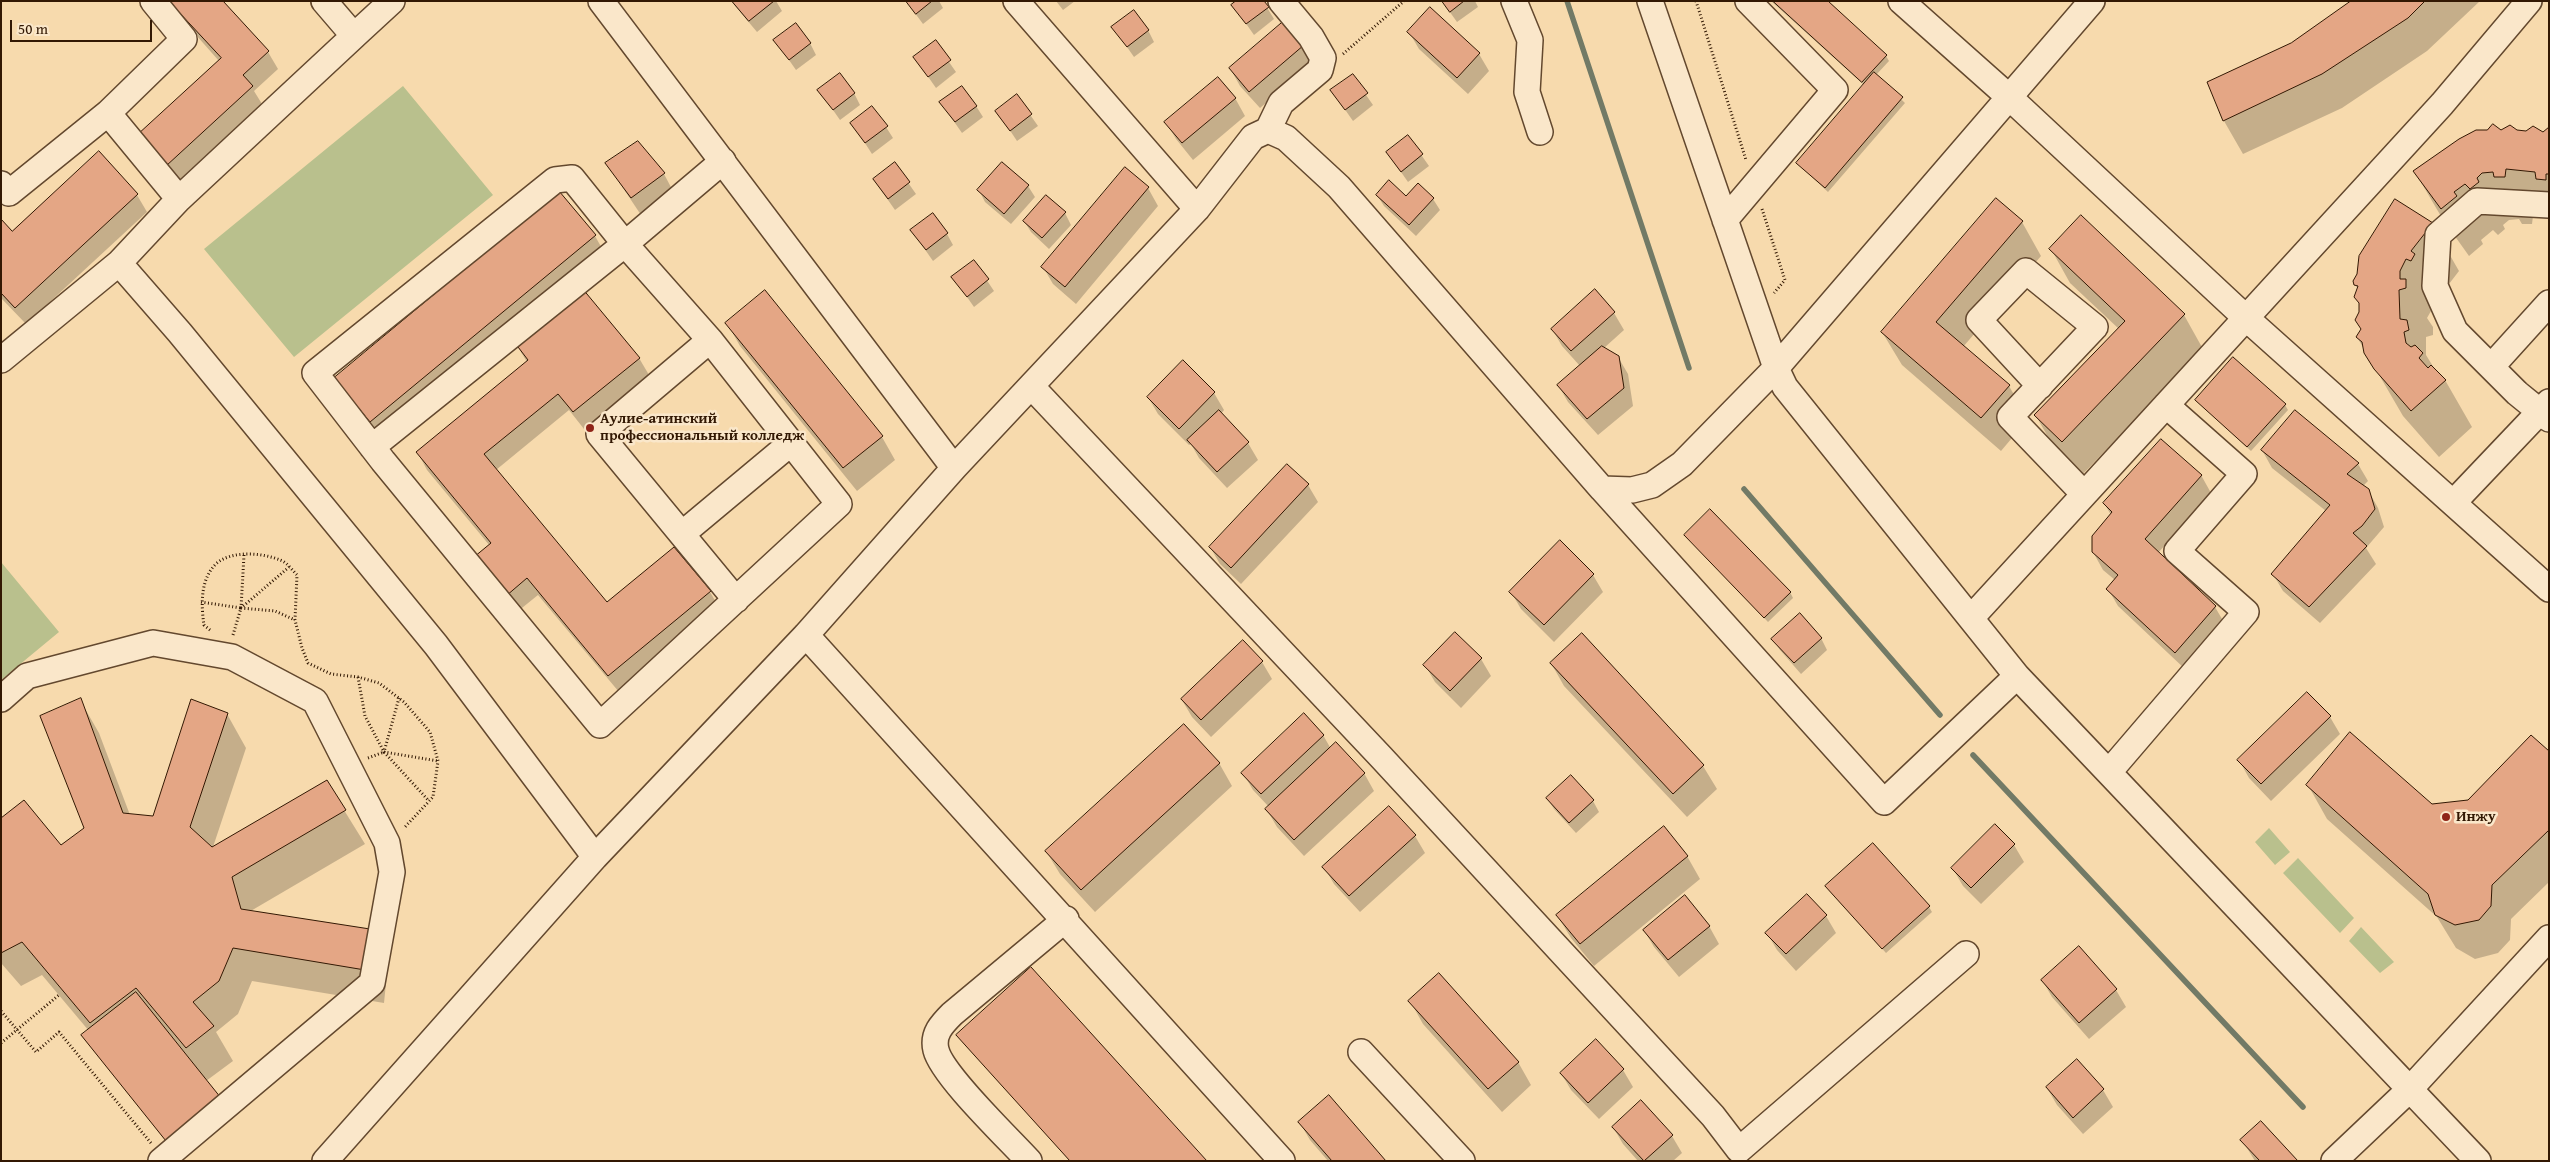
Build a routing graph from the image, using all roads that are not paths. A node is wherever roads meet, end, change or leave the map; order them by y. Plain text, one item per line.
1 (153, 1) edge
2 (324, 1) edge
3 (392, 1) edge
4 (601, 1) edge
5 (1016, 1) edge
6 (1281, 1) edge
7 (1514, 1) edge
8 (1650, 1) edge
9 (1748, 1) edge
10 (1902, 1) edge
11 (2092, 1) edge
12 (2529, 1) edge
13 (354, 36) junction
14 (2009, 97) junction
15 (108, 113) junction
16 (1268, 130) junction
17 (1540, 132) dead end
18 (724, 161) junction
19 (1, 184) edge
20 (179, 199) junction
21 (2549, 205) edge
22 (1197, 210) junction
23 (1725, 220) junction
24 (625, 244) junction
25 (119, 263) junction
26 (2549, 303) edge
27 (2246, 318) junction
28 (710, 340) junction
29 (1, 360) edge
30 (2491, 367) junction
31 (1776, 368) junction
32 (1031, 386) junction
33 (2040, 386) junction
34 (2166, 405) junction
35 (2546, 411) edge
36 (791, 443) junction
37 (372, 447) junction
38 (954, 468) junction
39 (1602, 489) junction
40 (2084, 494) junction
41 (2453, 503) junction
42 (682, 534) junction
43 (2549, 589) edge
44 (736, 600) junction
45 (1971, 618) junction
46 (806, 635) junction
47 (2017, 676) junction
48 (1, 699) edge
49 (2109, 772) junction
50 (595, 857) junction
51 (1066, 919) junction
52 (2549, 938) edge
53 (1966, 954) dead end
54 (1361, 1052) dead end
55 (2410, 1089) junction
56 (1738, 1157) edge
57 (162, 1160) edge
58 (325, 1161) edge
59 (1028, 1161) edge
60 (1282, 1161) edge
61 (1462, 1161) edge
62 (2334, 1161) edge
63 (2478, 1161) edge

1 - 15 street
2 - 13 street
3 - 13 street
4 - 18 street
5 - 22 street
6 - 16 street
7 - 17 street
8 - 23 street
9 - 23 street
10 - 14 street
11 - 14 street
12 - 27 street
13 - 20 street
14 - 27 street
14 - 31 street
15 - 19 street
15 - 20 street
16 - 22 street
16 - 39 street
18 - 24 street
18 - 38 street
20 - 25 street
21 - 30 street
22 - 32 street
23 - 31 street
24 - 28 street
24 - 37 street
24 - 37 street
25 - 29 street
25 - 50 street
26 - 30 street
27 - 34 street
27 - 41 street
28 - 36 street
28 - 42 street
30 - 35 street
31 - 39 street
31 - 45 street
32 - 38 street
32 - 56 street
33 - 33 street
33 - 40 street
34 - 40 street
34 - 49 street
35 - 41 street
36 - 42 street
36 - 44 street
37 - 44 street
38 - 46 street
39 - 47 street
40 - 45 street
41 - 43 street
42 - 44 street
45 - 47 street
46 - 50 street
46 - 51 street
47 - 49 street
48 - 57 street
49 - 55 street
50 - 58 street
51 - 59 street
51 - 60 street
52 - 55 street
53 - 56 street
54 - 61 street
55 - 62 street
55 - 63 street

